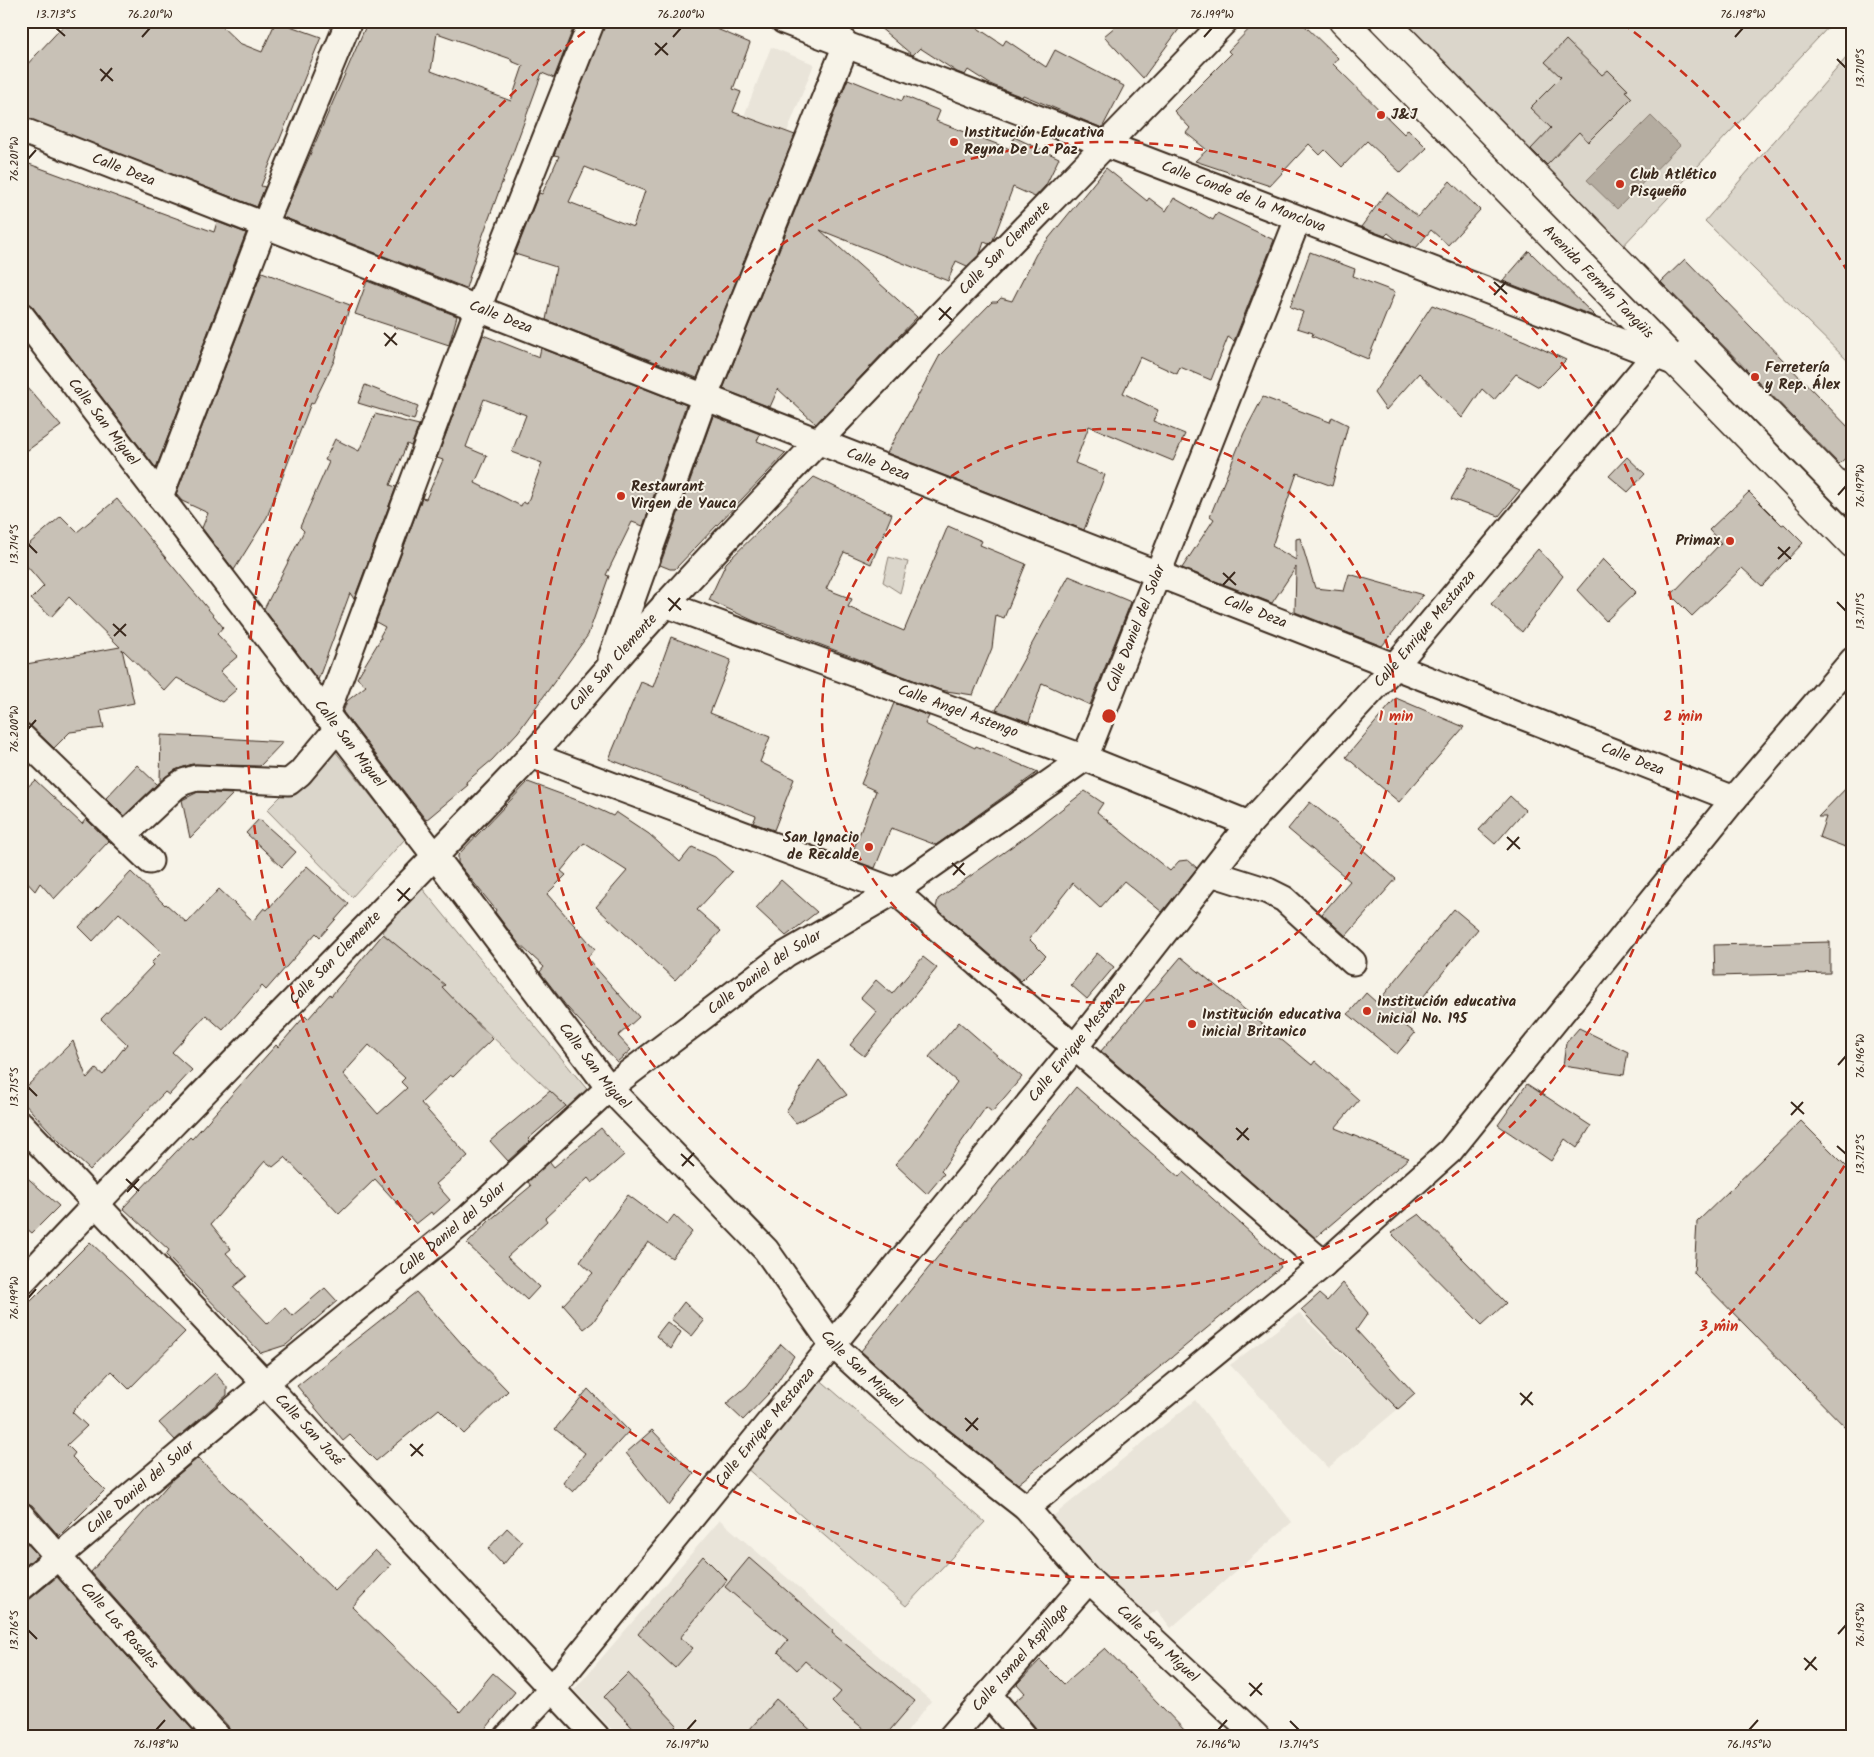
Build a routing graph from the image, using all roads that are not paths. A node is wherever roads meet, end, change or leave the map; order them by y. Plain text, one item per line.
1 (349, 21) edge
2 (592, 21) edge
3 (784, 21) edge
4 (829, 21) edge
5 (1225, 21) edge
6 (1343, 21) edge
7 (1384, 21) edge
8 (846, 45) junction
9 (21, 130) edge
10 (1106, 145) junction
11 (1298, 218) junction
12 (265, 224) junction
13 (478, 308) junction
14 (21, 315) edge
15 (1698, 342) junction
16 (1666, 359) junction
17 (705, 396) junction
18 (820, 440) junction
19 (160, 497) junction
20 (1853, 501) edge
21 (1853, 544) edge
22 (1158, 573) junction
23 (665, 604) junction
24 (1853, 660) edge
25 (1393, 668) junction
26 (607, 670) junction
27 (332, 722) junction
28 (26, 749) edge
29 (531, 755) junction
30 (1085, 758) junction
31 (1734, 799) junction
32 (1249, 824) junction
33 (124, 835) junction
34 (436, 856) junction
35 (150, 861) dead end
36 (1210, 873) junction
37 (895, 891) junction
38 (1353, 962) dead end
39 (1075, 1047) junction
40 (609, 1088) junction
41 (21, 1124) edge
42 (96, 1203) junction
43 (1324, 1264) junction
44 (21, 1283) edge
45 (832, 1344) junction
46 (265, 1383) junction
47 (1026, 1508) junction
48 (21, 1515) edge
49 (58, 1557) junction
50 (1090, 1580) junction
51 (21, 1588) edge
52 (552, 1689) junction
53 (989, 1695) junction
54 (217, 1736) edge
55 (508, 1736) edge
56 (596, 1736) edge
57 (952, 1736) edge
58 (1024, 1736) edge
59 (1256, 1736) edge

1 - 12 street
2 - 13 street
3 - 8 street, Calle Conde de la Monclova
4 - 8 street
5 - 10 street, Calle San Clemente
6 - 16 main road, Avenida Fermín Tangüis
7 - 15 main road, Avenida Fermín Tangüis
8 - 10 street, Calle Conde de la Monclova
8 - 17 street
9 - 12 street, Calle Deza
10 - 11 street, Calle Conde de la Monclova
10 - 18 street, Calle San Clemente
11 - 16 street, Calle Conde de la Monclova
11 - 22 street, Calle Daniel del Solar
12 - 13 street, Calle Deza
12 - 19 street
13 - 17 street, Calle Deza
13 - 27 street
14 - 19 street, Calle San Miguel
15 - 16 street
15 - 20 main road, Avenida Fermín Tangüis
16 - 21 main road, Avenida Fermín Tangüis
16 - 25 street, Calle Enrique Mestanza
17 - 18 street, Calle Deza
17 - 26 street
18 - 22 street, Calle Deza
18 - 23 street, Calle San Clemente
19 - 27 street, Calle San Miguel
22 - 25 street, Calle Deza
22 - 30 street, Calle Daniel del Solar
23 - 26 street, Calle San Clemente
23 - 30 street, Calle Angel Astengo
24 - 31 street
25 - 31 street, Calle Deza
25 - 32 street, Calle Enrique Mestanza
26 - 29 street, Calle San Clemente
27 - 33 street
27 - 34 street, Calle San Miguel
28 - 33 street
29 - 34 street, Calle San Clemente
29 - 37 street
30 - 32 street, Calle Angel Astengo
30 - 37 street, Calle Daniel del Solar
31 - 43 street
32 - 36 street, Calle Enrique Mestanza
33 - 35 street
34 - 40 street, Calle San Miguel
34 - 42 street, Calle San Clemente
36 - 38 street
36 - 39 street, Calle Enrique Mestanza
37 - 39 street
37 - 40 street, Calle Daniel del Solar
39 - 43 street
39 - 45 street, Calle Enrique Mestanza
40 - 45 street, Calle San Miguel
40 - 46 street, Calle Daniel del Solar
41 - 42 street, Calle San José
42 - 44 street, Calle San Clemente
42 - 46 street, Calle San José
43 - 47 street
45 - 47 street, Calle San Miguel
45 - 52 street, Calle Enrique Mestanza
46 - 49 street, Calle Daniel del Solar
46 - 52 street, Calle San José
47 - 50 street, Calle San Miguel
48 - 49 street, Calle Los Rosales
49 - 51 street, Calle Daniel del Solar
49 - 54 street, Calle Los Rosales
50 - 53 street, Calle Ismael Aspillaga
50 - 59 street, Calle San Miguel
52 - 55 street, Calle Enrique Mestanza
52 - 56 street, Calle San José
53 - 57 street, Calle Ismael Aspillaga
53 - 58 street

